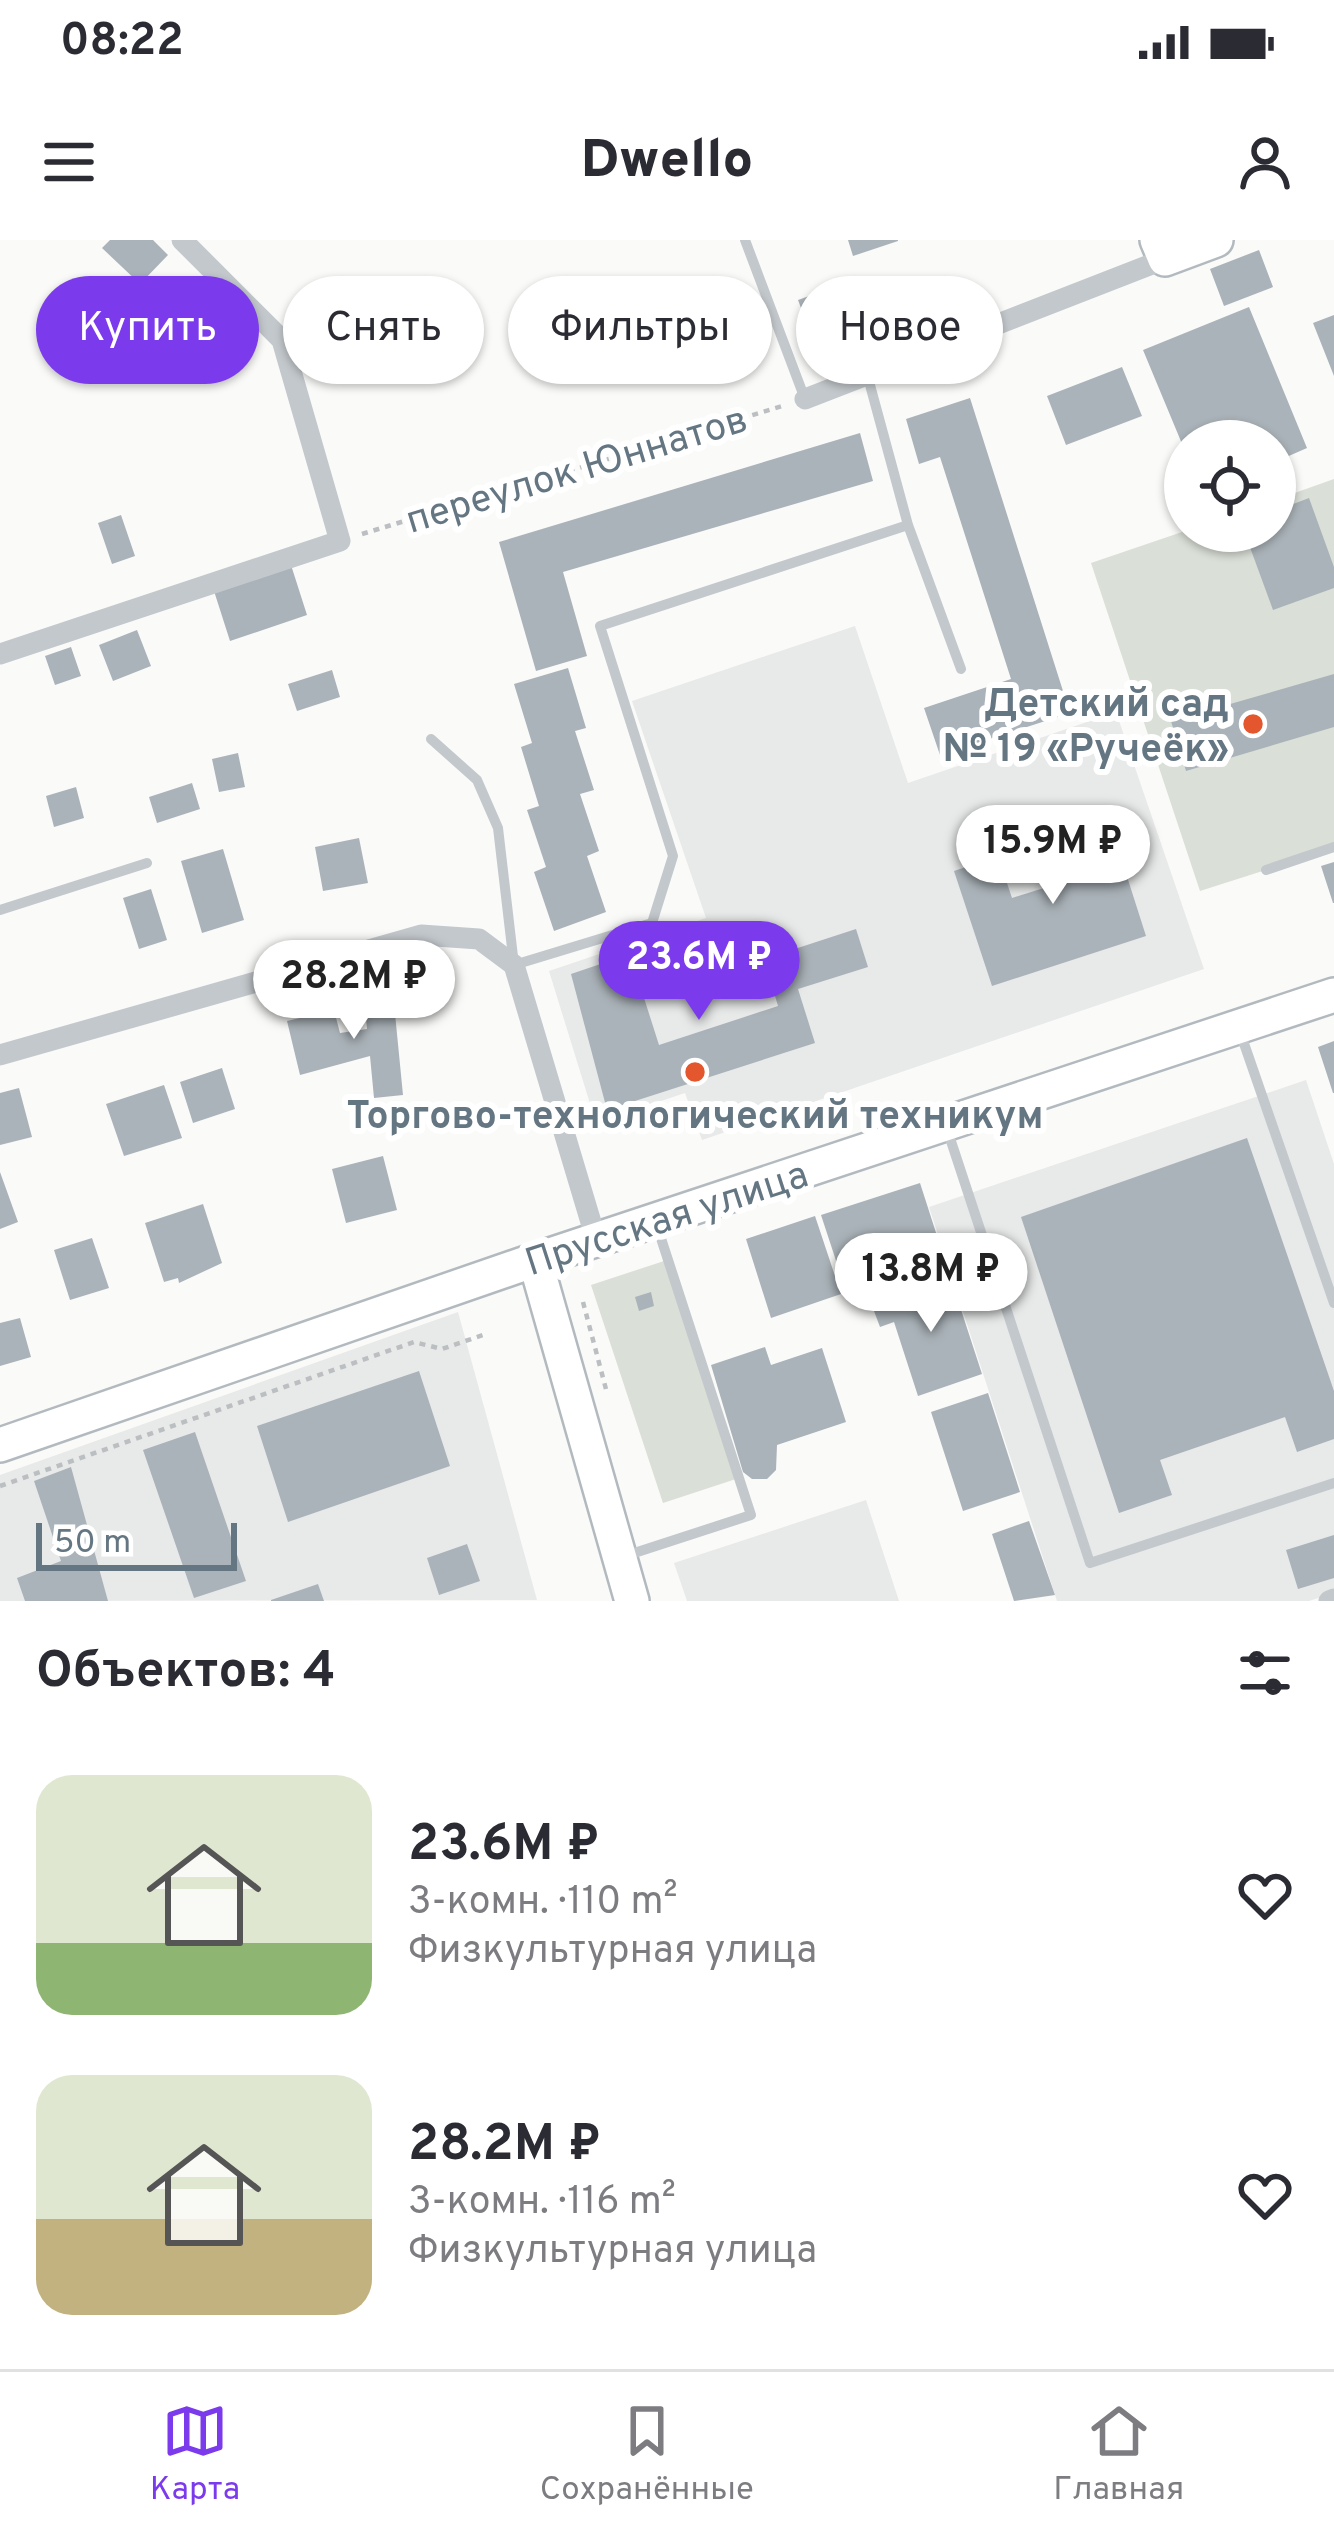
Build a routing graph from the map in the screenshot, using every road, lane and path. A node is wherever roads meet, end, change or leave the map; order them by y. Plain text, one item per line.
1 (182, 240) edge
2 (745, 240) edge
3 (1216, 240) edge
4 (1161, 249) edge
5 (1003, 316) edge
6 (842, 384) edge
7 (870, 384) edge
8 (805, 399) junction
9 (908, 525) junction
10 (340, 541) junction
11 (0, 654) edge
12 (961, 669) dead end
13 (430, 739) dead end
14 (1334, 848) edge
15 (147, 863) dead end
16 (1266, 869) dead end
17 (0, 910) edge
18 (514, 965) junction
19 (1334, 995) edge
20 (1239, 1028) junction
21 (0, 1055) edge
22 (946, 1125) junction
23 (655, 1220) junction
24 (596, 1239) junction
25 (535, 1260) junction
26 (1334, 1304) edge
27 (483, 1335) dead end
28 (0, 1445) edge
29 (1334, 1483) edge
30 (0, 1486) edge
31 (619, 1557) junction
32 (632, 1601) edge

1 - 10 street
2 - 8 lane
3 - 4 street
4 - 5 street
6 - 8 street
7 - 9 lane
8 - 10 path, переулок Юннатов
9 - 12 lane
9 - 18 lane
10 - 11 street
13 - 18 lane
14 - 16 lane
15 - 17 lane
18 - 21 street
18 - 24 street
19 - 20 street, Прусская улица
20 - 22 street, Прусская улица
20 - 26 lane
22 - 23 street, Прусская улица
22 - 29 lane
23 - 24 street, Прусская улица
23 - 31 lane
24 - 25 street, Прусская улица
25 - 28 street, Прусская улица
25 - 31 street
27 - 30 path
31 - 32 street

